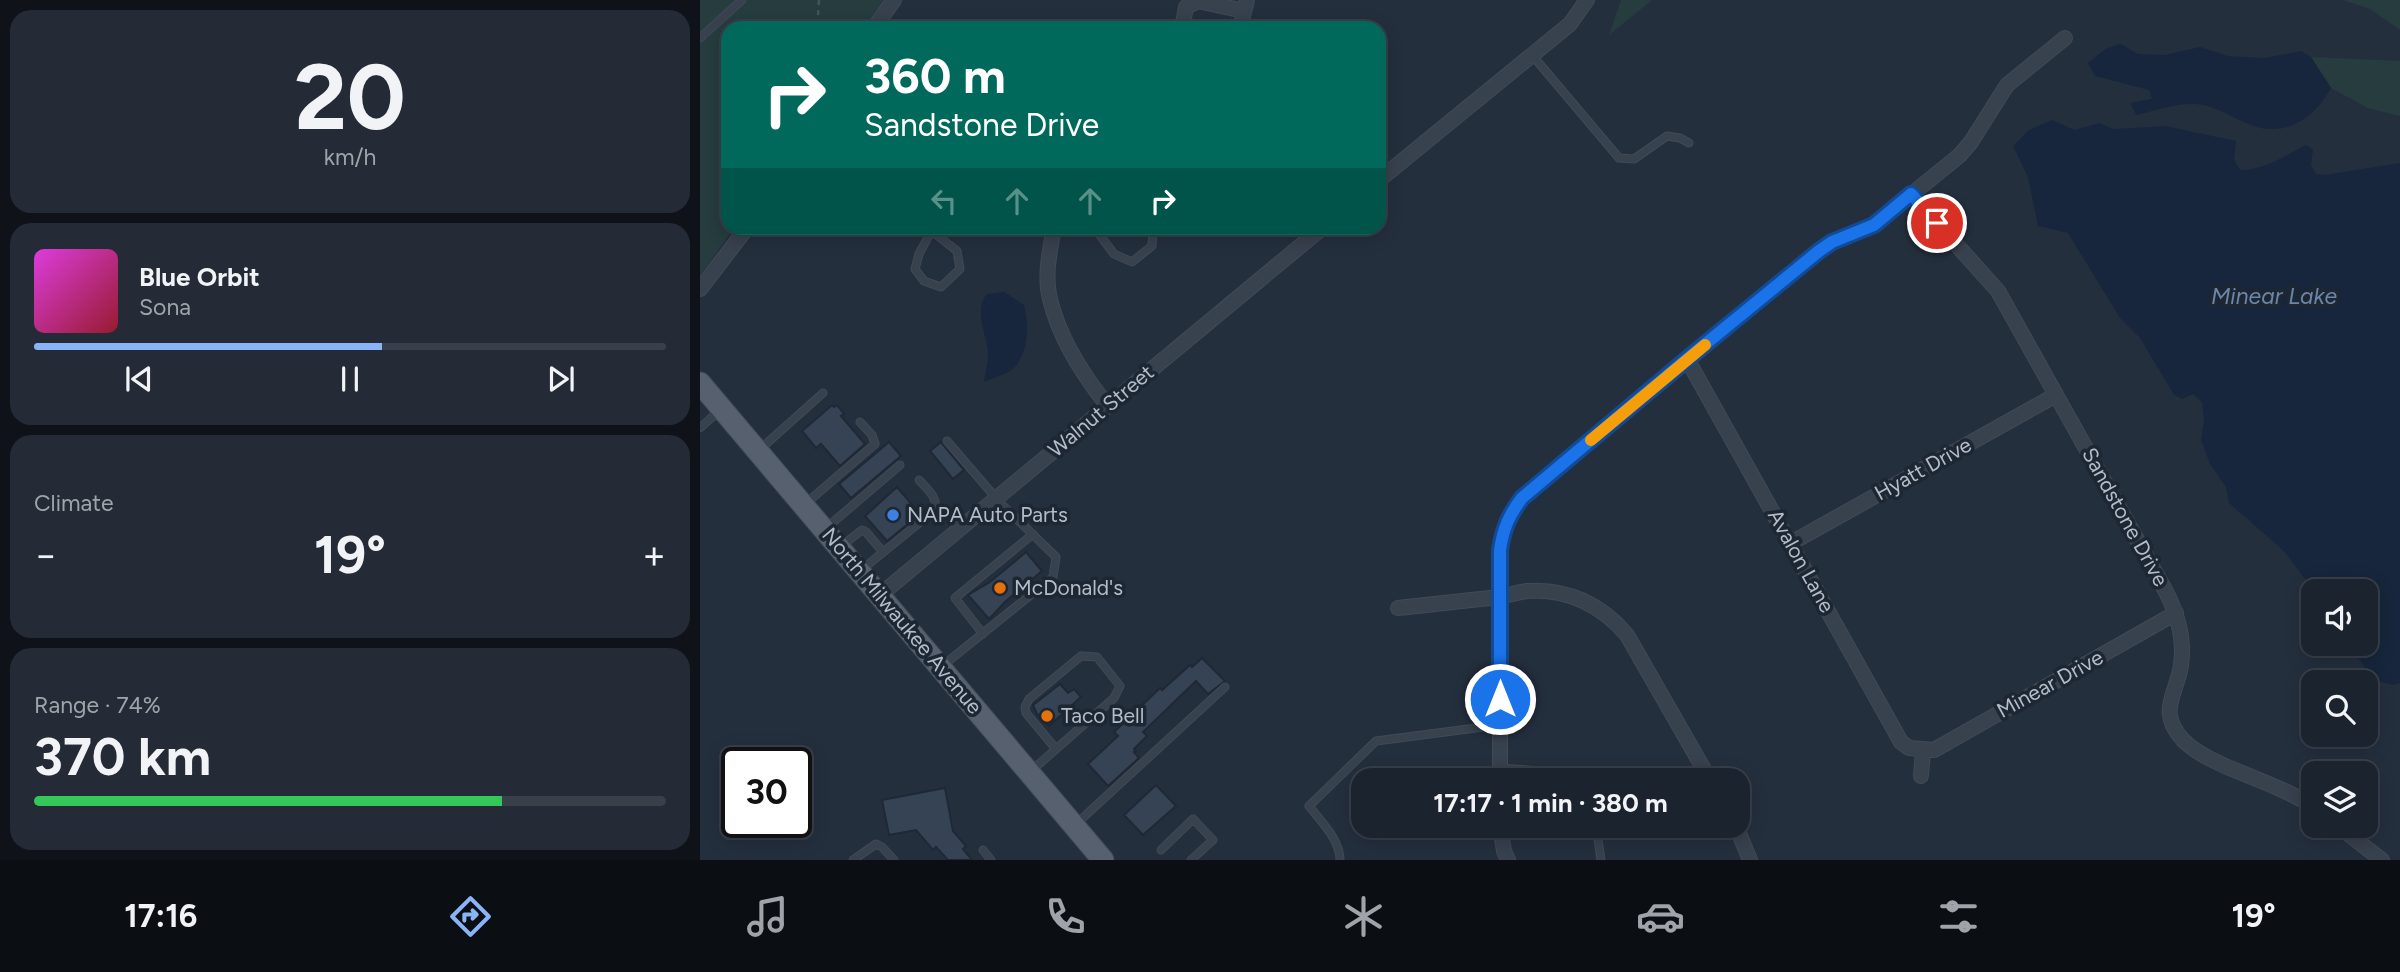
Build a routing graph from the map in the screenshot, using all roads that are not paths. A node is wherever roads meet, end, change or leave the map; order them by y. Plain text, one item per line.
1 (742, 0) edge
2 (894, 0) edge
3 (1586, 3) edge
4 (1245, 5) edge
5 (879, 21) edge
6 (1183, 21) edge
7 (700, 38) edge
8 (2065, 38) dead end
9 (1532, 55) junction
10 (1689, 143) dead end
11 (1386, 174) edge
12 (1911, 194) junction
13 (742, 235) edge
14 (930, 235) edge
15 (939, 235) edge
16 (1053, 235) edge
17 (1100, 235) edge
18 (1153, 235) edge
19 (1313, 235) edge
20 (700, 289) edge
21 (1687, 359) junction
22 (700, 383) edge
23 (823, 393) dead end
24 (2056, 395) junction
25 (1107, 405) junction
26 (721, 408) junction
27 (860, 422) dead end
28 (700, 428) edge
29 (947, 441) dead end
30 (758, 451) junction
31 (900, 465) dead end
32 (919, 480) dead end
33 (996, 498) junction
34 (804, 506) junction
35 (824, 530) junction
36 (1033, 534) junction
37 (1791, 543) junction
38 (840, 548) junction
39 (883, 552) junction
40 (860, 571) junction
41 (880, 594) junction
42 (1500, 597) junction
43 (1398, 608) dead end
44 (2176, 614) junction
45 (983, 634) junction
46 (941, 667) junction
47 (1225, 687) dead end
48 (1500, 725) junction
49 (1056, 749) junction
50 (1923, 750) junction
51 (1500, 768) edge
52 (1703, 768) edge
53 (1029, 772) junction
54 (1921, 776) dead end
55 (2301, 800) edge
56 (1074, 826) junction
57 (1502, 838) edge
58 (1598, 838) edge
59 (1741, 838) edge
60 (2352, 838) edge
61 (983, 850) dead end
62 (1161, 850) dead end
63 (2377, 859) edge
64 (853, 860) edge
65 (894, 860) edge
66 (991, 860) edge
67 (1104, 860) edge
68 (1191, 860) edge
69 (1340, 860) edge
70 (1508, 860) edge
71 (1601, 860) edge
72 (1750, 860) edge

1 - 7 lane
2 - 5 street
3 - 9 street
4 - 6 street
8 - 12 street
9 - 10 lane
9 - 11 street
12 - 21 street
12 - 24 street, Sandstone Drive
13 - 20 street
14 - 15 lane
16 - 25 street
17 - 18 lane
19 - 25 street, Walnut Street
21 - 37 street, Avalon Lane
21 - 42 street
22 - 26 main road, North Milwaukee Avenue
23 - 30 lane
24 - 37 street, Hyatt Drive
24 - 44 street, Sandstone Drive
25 - 33 street, Walnut Street
26 - 28 lane
26 - 30 main road, North Milwaukee Avenue
27 - 34 lane
29 - 33 lane
30 - 34 main road, North Milwaukee Avenue
31 - 35 lane
32 - 39 lane
33 - 36 lane
33 - 41 street, Walnut Street
34 - 35 main road, North Milwaukee Avenue
35 - 38 main road, North Milwaukee Avenue
36 - 45 lane
36 - 45 lane
37 - 50 street, Avalon Lane
38 - 39 lane
38 - 40 main road, North Milwaukee Avenue
39 - 40 lane
40 - 41 main road, North Milwaukee Avenue
41 - 46 main road, North Milwaukee Avenue
42 - 43 street
42 - 48 street
42 - 52 street
44 - 50 street, Minear Drive
44 - 55 street, Sandstone Drive
45 - 46 lane
46 - 53 main road, North Milwaukee Avenue
47 - 56 lane
48 - 51 street
48 - 69 lane
49 - 49 lane
49 - 53 lane
50 - 54 street
53 - 56 main road, North Milwaukee Avenue
56 - 67 main road, North Milwaukee Avenue
57 - 70 street
58 - 71 lane
59 - 72 street
60 - 63 street
61 - 66 lane
62 - 68 lane
64 - 65 lane

